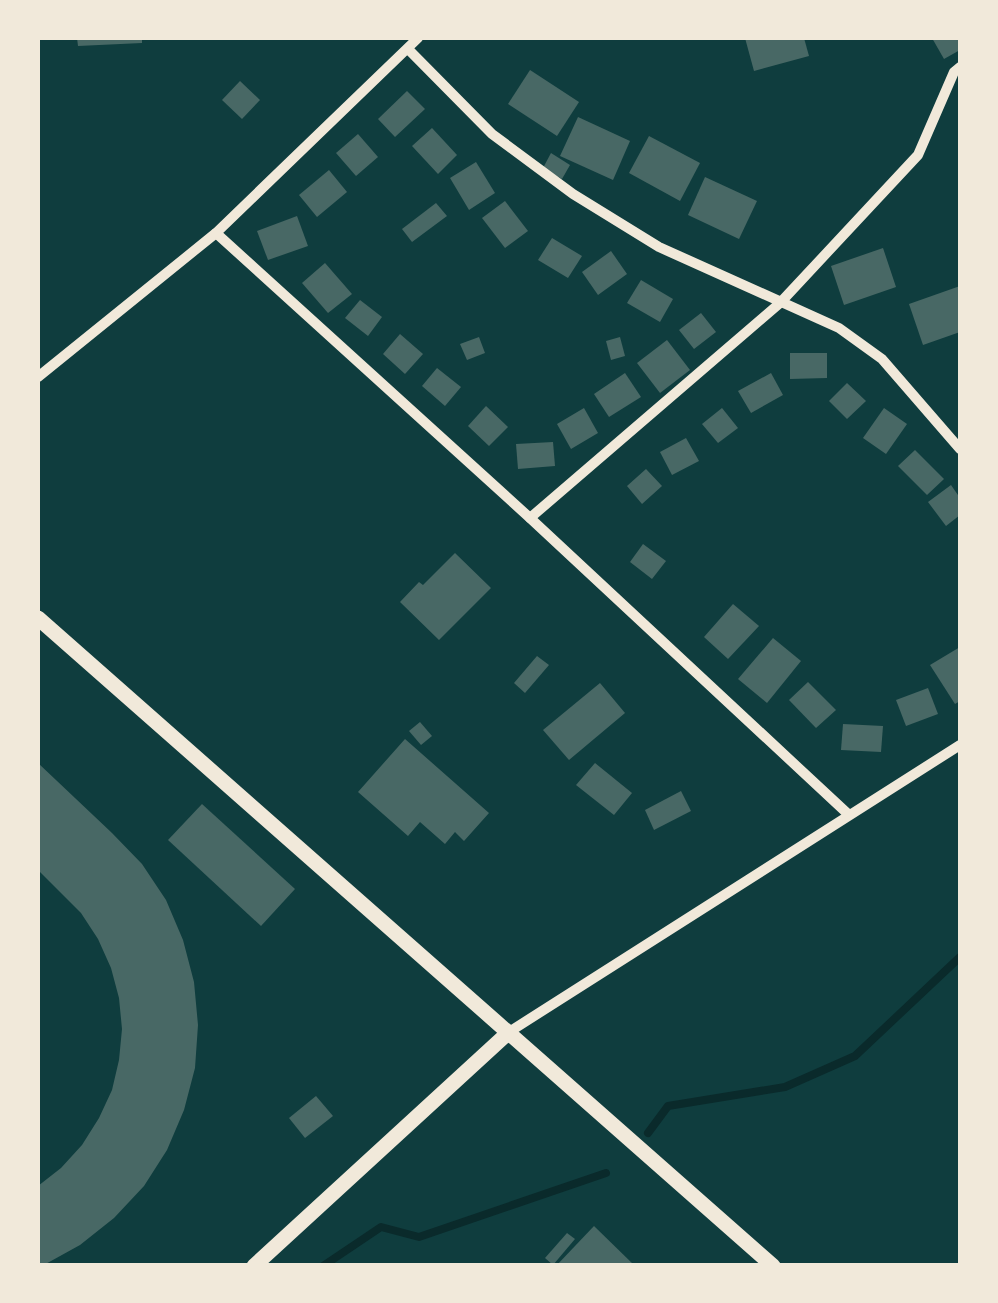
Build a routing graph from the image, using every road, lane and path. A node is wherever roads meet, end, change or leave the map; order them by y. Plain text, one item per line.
1 (418, 38) edge
2 (408, 48) junction
3 (960, 67) edge
4 (216, 232) junction
5 (780, 303) junction
6 (38, 377) edge
7 (960, 449) edge
8 (530, 518) junction
9 (38, 618) edge
10 (960, 745) edge
11 (848, 814) junction
12 (509, 1032) junction
13 (254, 1266) edge
14 (773, 1266) edge

1 - 2 street
2 - 4 street
2 - 5 street
3 - 5 street
4 - 6 street
4 - 8 street
5 - 7 street
5 - 8 street
8 - 11 street
9 - 12 street
10 - 11 street
11 - 12 street
12 - 13 street
12 - 14 street

